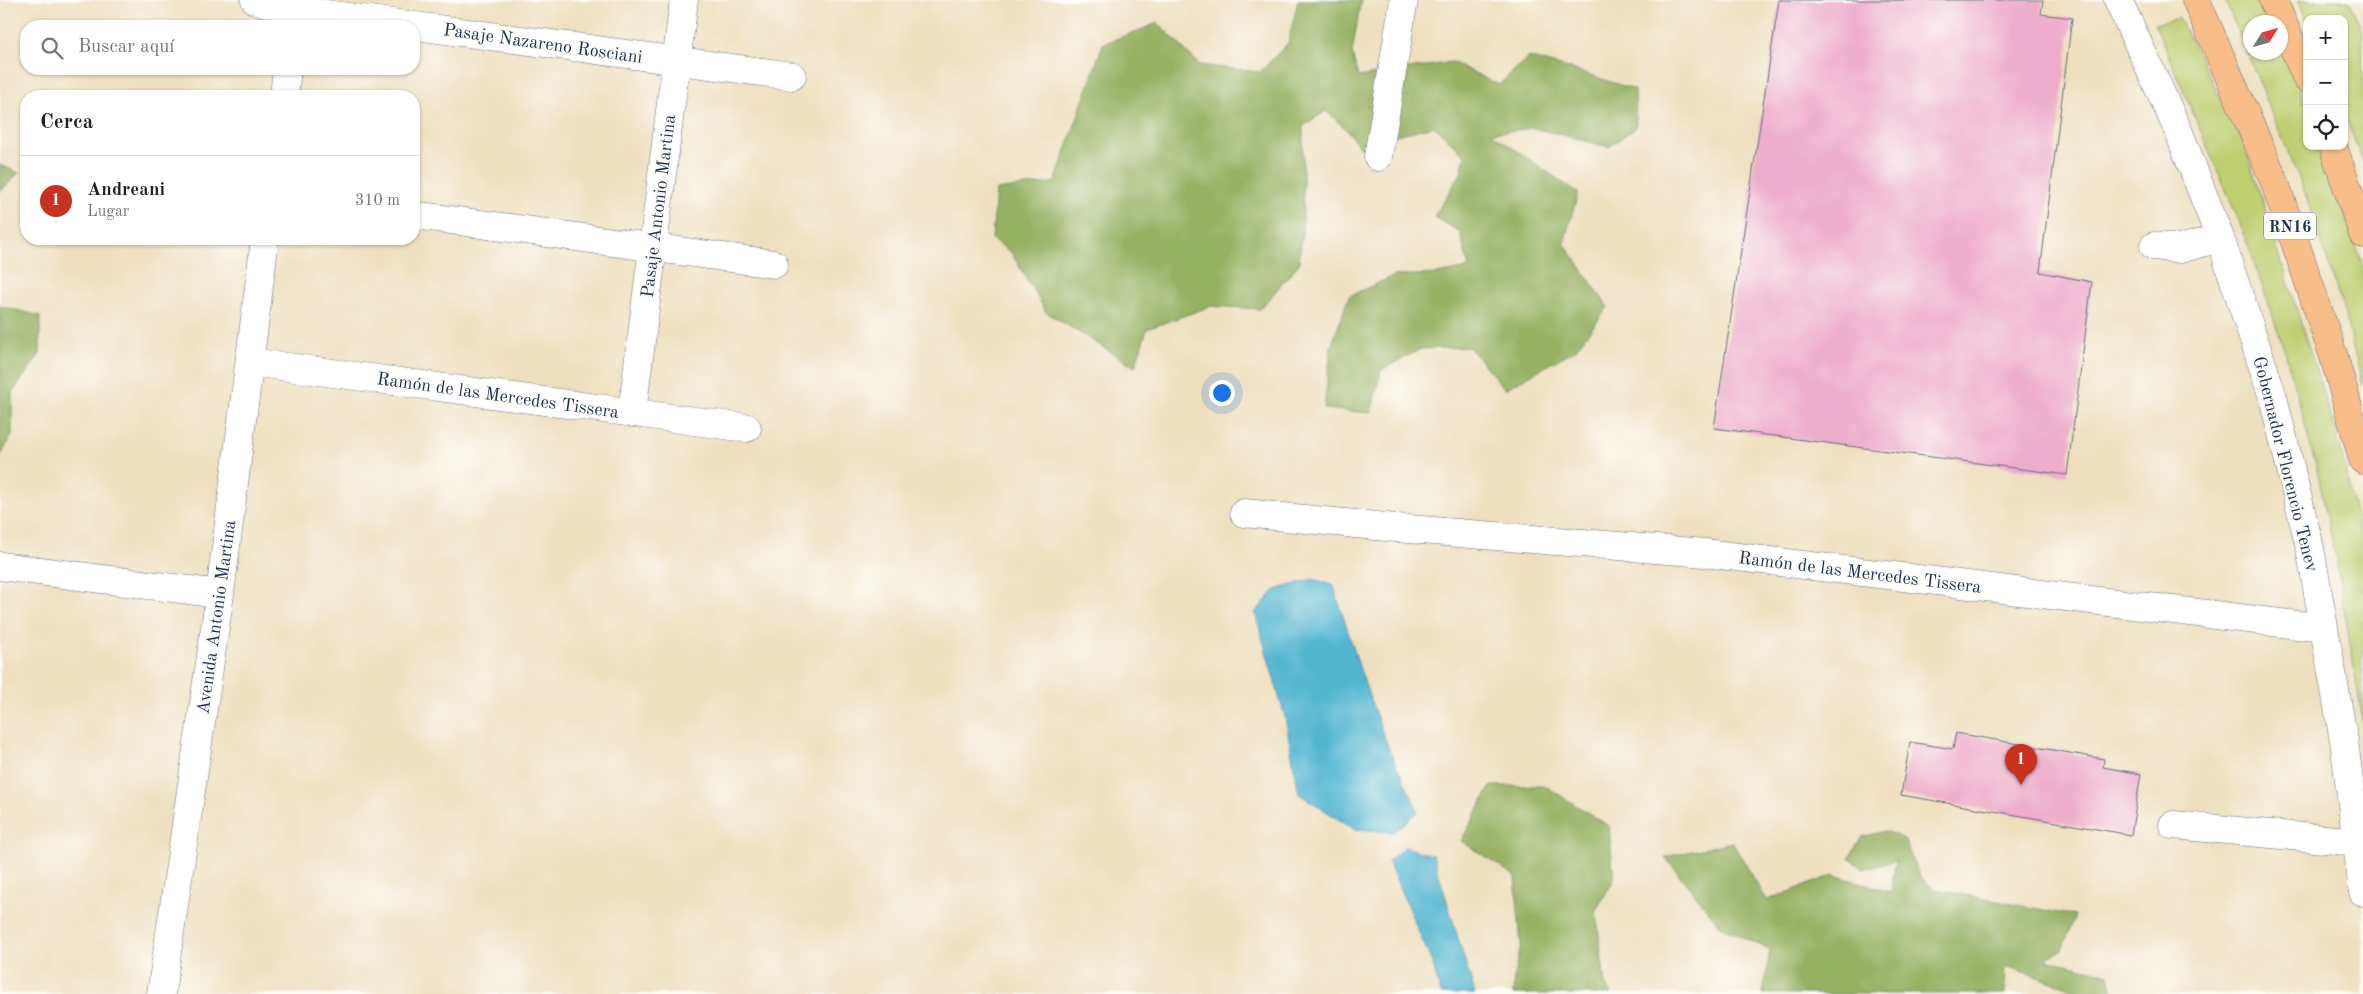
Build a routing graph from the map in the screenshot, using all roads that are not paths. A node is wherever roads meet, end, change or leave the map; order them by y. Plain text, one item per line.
1 (255, 0) edge
2 (684, 0) edge
3 (1404, 0) edge
4 (2118, 0) edge
5 (2196, 0) edge
6 (2273, 0) edge
7 (294, 12) edge
8 (356, 20) edge
9 (420, 28) edge
10 (676, 61) junction
11 (2303, 70) edge
12 (286, 75) edge
13 (792, 76) dead end
14 (285, 90) edge
15 (2334, 150) edge
16 (1378, 157) dead end
17 (420, 216) edge
18 (2363, 234) edge
19 (2220, 238) junction
20 (264, 245) edge
21 (2154, 246) dead end
22 (653, 247) junction
23 (774, 264) dead end
24 (250, 362) junction
25 (632, 412) junction
26 (747, 428) dead end
27 (2363, 460) edge
28 (1244, 513) dead end
29 (0, 566) edge
30 (220, 594) junction
31 (2324, 626) junction
32 (2173, 825) dead end
33 (2357, 842) junction
34 (2363, 892) edge
35 (161, 994) edge

1 - 7 street, Pasaje Nazareno Rosciani
2 - 10 street, Pasaje Antonio Martina
3 - 16 street
4 - 19 street, Gobernador Florencio Tenev
5 - 27 highway, RN16
6 - 11 highway
7 - 8 street, Pasaje Nazareno Rosciani
9 - 10 street, Pasaje Nazareno Rosciani
10 - 13 street, Pasaje Nazareno Rosciani
10 - 22 street, Pasaje Antonio Martina
12 - 14 street
15 - 18 highway
17 - 22 street
19 - 21 street
19 - 31 street, Gobernador Florencio Tenev
20 - 24 street, Avenida Antonio Martina
22 - 23 street
22 - 25 street, Pasaje Antonio Martina
24 - 25 street, Ramón de las Mercedes Tissera
24 - 30 street, Avenida Antonio Martina
25 - 26 street, Ramón de las Mercedes Tissera
28 - 31 street, Ramón de las Mercedes Tissera
29 - 30 street
30 - 35 street, Avenida Antonio Martina
31 - 33 street, Gobernador Florencio Tenev
32 - 33 street
33 - 34 street, Gobernador Florencio Tenev

